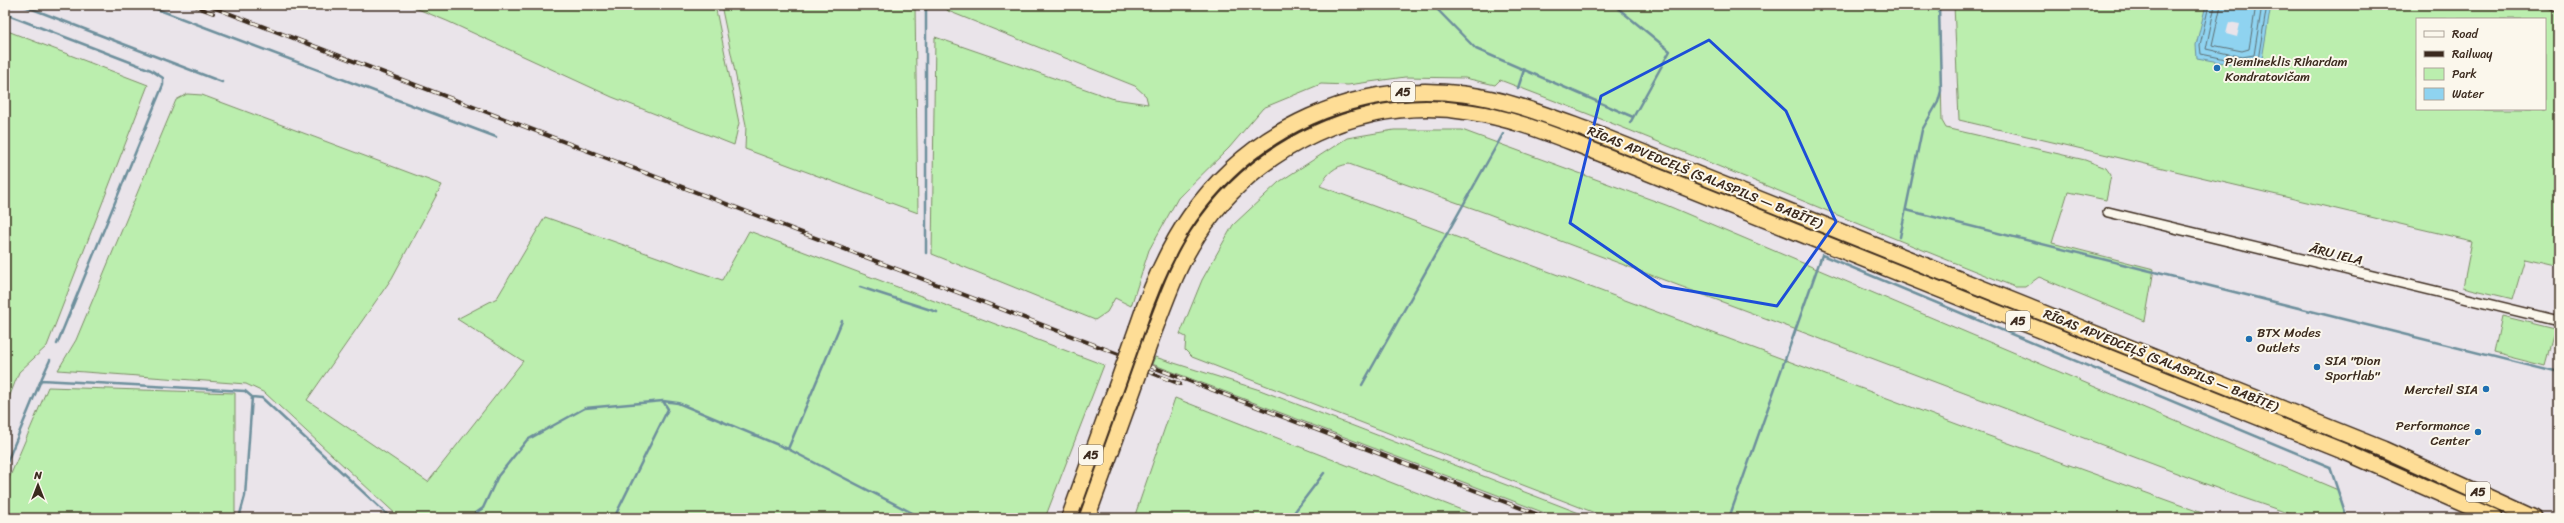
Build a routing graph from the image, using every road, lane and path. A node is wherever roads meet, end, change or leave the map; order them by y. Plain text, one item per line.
1 (2108, 212) dead end
2 (2559, 321) edge
3 (2383, 450) junction
4 (2372, 464) junction
5 (1069, 518) edge
6 (1087, 518) edge
7 (2495, 518) edge
8 (2534, 518) edge

1 - 2 street, ĀRU IELA
3 - 4 highway
3 - 5 highway, RĪGAS APVEDCEĻŠ (SALASPILS — BABĪTE) / A5, bridge
3 - 8 highway, RĪGAS APVEDCEĻŠ (SALASPILS — BABĪTE) / A5
4 - 6 highway, RĪGAS APVEDCEĻŠ (SALASPILS — BABĪTE) / A5, bridge
4 - 7 highway, RĪGAS APVEDCEĻŠ (SALASPILS — BABĪTE) / A5

